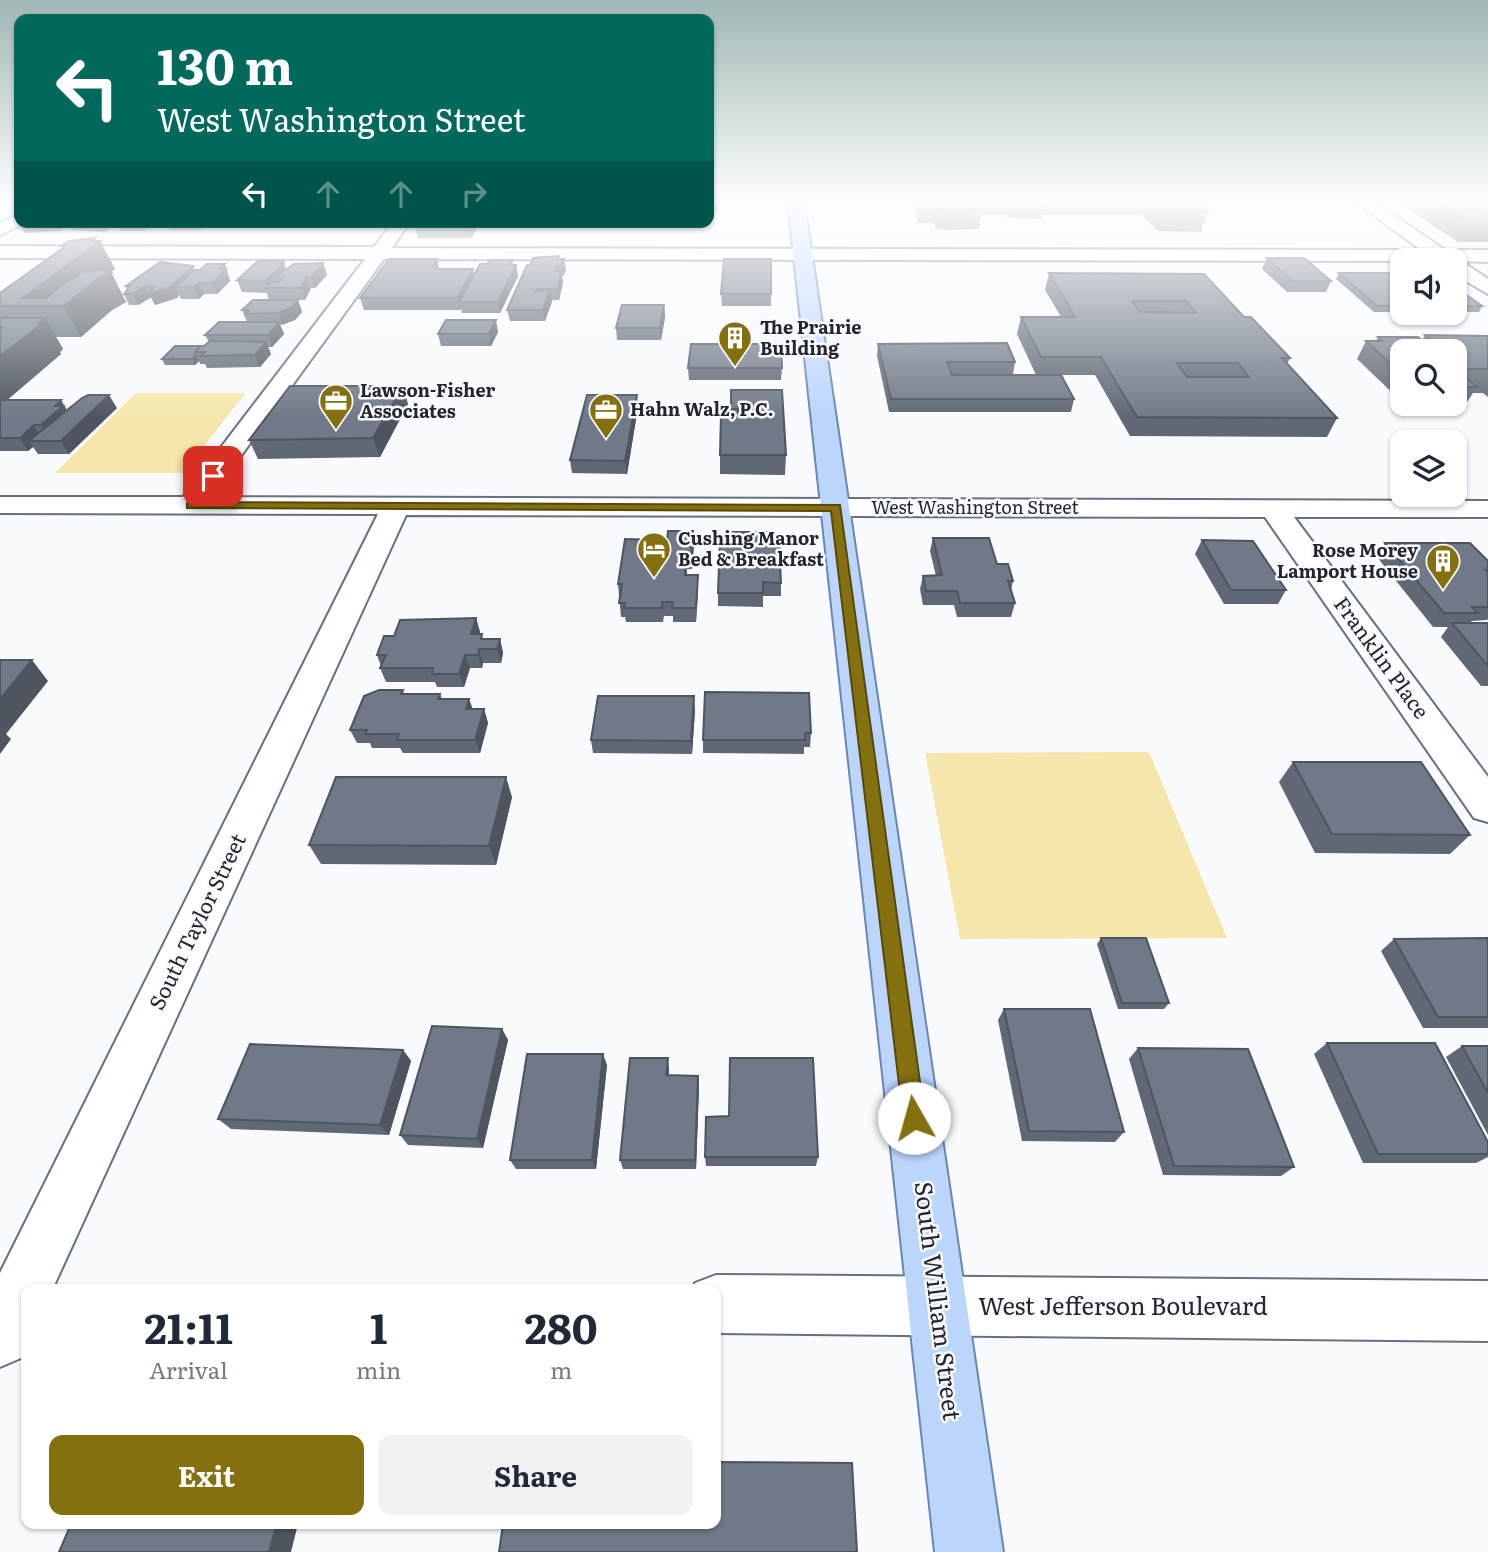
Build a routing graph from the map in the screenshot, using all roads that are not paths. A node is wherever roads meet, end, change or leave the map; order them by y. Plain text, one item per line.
1 (363, 274) edge
2 (805, 274) edge
3 (1469, 274) edge
4 (1488, 288) edge
5 (0, 505) edge
6 (191, 505) junction
7 (396, 506) junction
8 (836, 508) junction
9 (1273, 508) junction
10 (1488, 509) edge
11 (1488, 807) edge
12 (29, 1284) edge
13 (721, 1304) edge
14 (937, 1306) junction
15 (1488, 1311) edge
16 (969, 1552) edge

1 - 6 street
2 - 8 main road, South William Street
3 - 4 street
5 - 6 street, West Washington Street
6 - 7 street, West Washington Street
7 - 8 street, West Washington Street
7 - 12 street, South Taylor Street
8 - 9 street, West Washington Street
8 - 14 main road, South William Street
9 - 10 street, West Washington Street
9 - 11 street, Franklin Place
13 - 14 street, West Jefferson Boulevard
14 - 15 street, West Jefferson Boulevard
14 - 16 main road, South William Street

